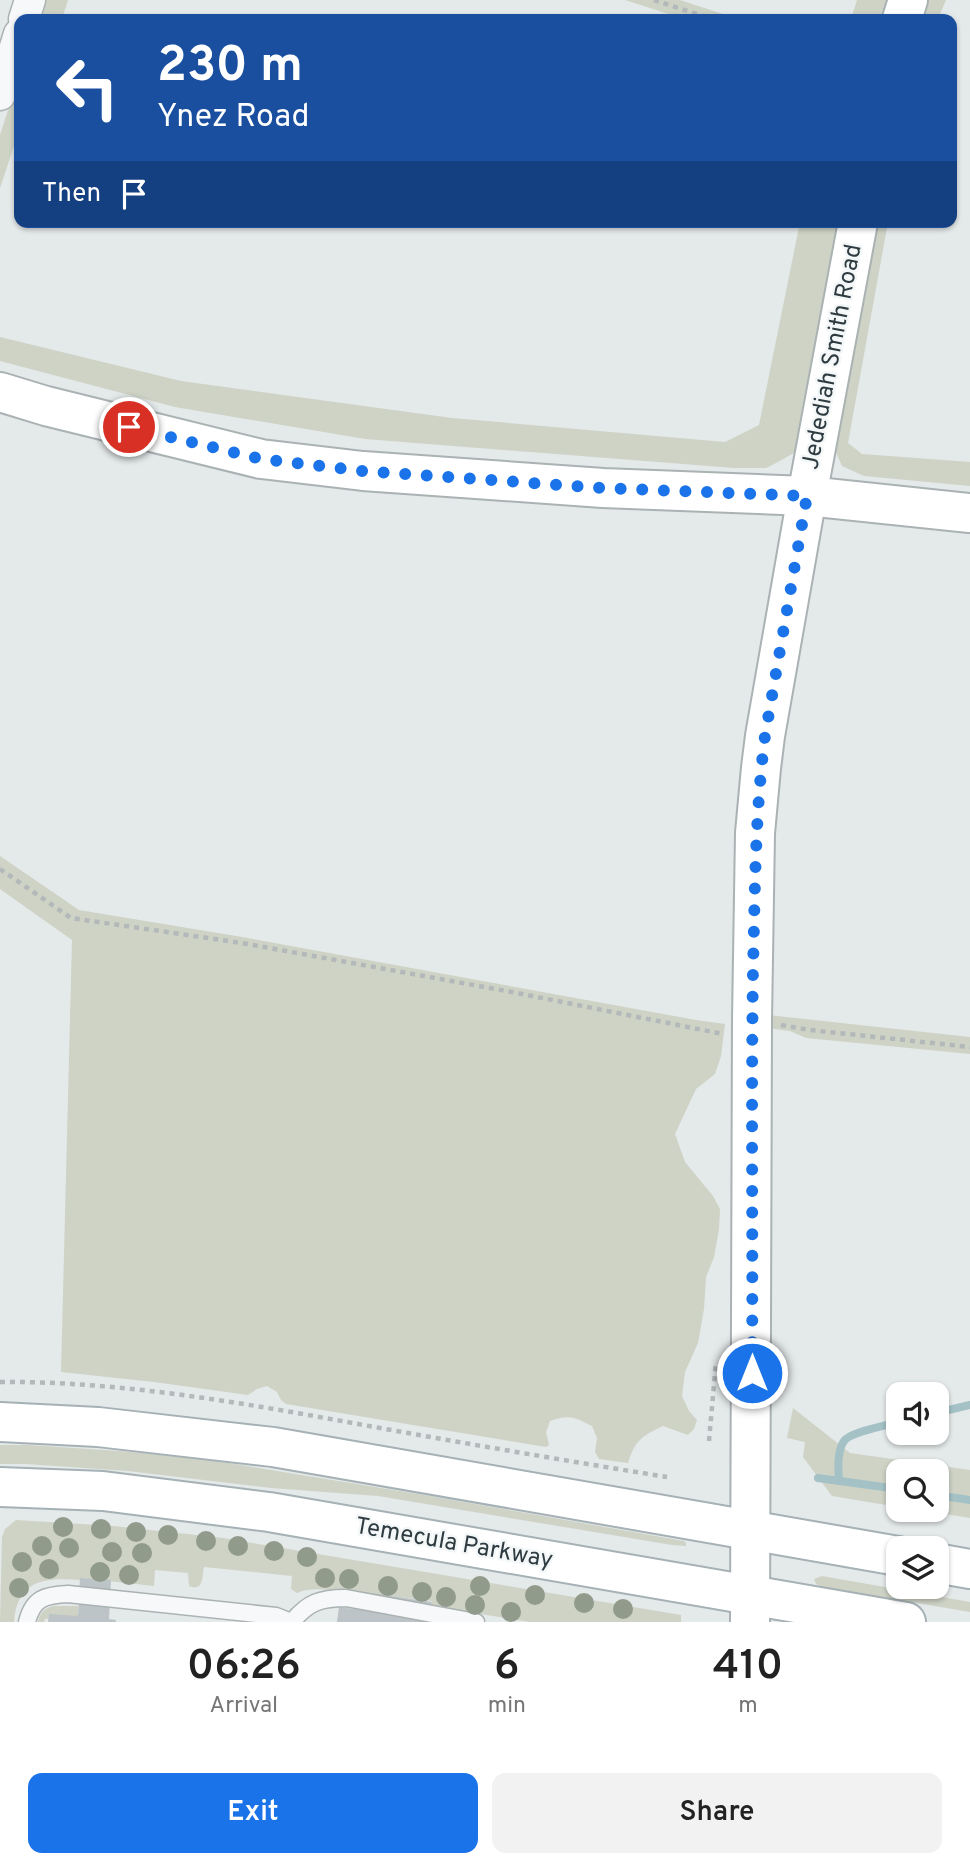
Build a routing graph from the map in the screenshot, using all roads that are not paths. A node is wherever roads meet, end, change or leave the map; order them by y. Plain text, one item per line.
1 (14, 50) edge
2 (0, 95) edge
3 (857, 228) edge
4 (0, 392) edge
5 (807, 496) junction
6 (970, 513) edge
7 (0, 1422) edge
8 (0, 1487) edge
9 (751, 1532) junction
10 (886, 1554) edge
11 (949, 1565) edge
12 (970, 1569) edge
13 (750, 1609) edge
14 (27, 1622) edge
15 (291, 1622) edge
16 (477, 1622) edge
17 (906, 1622) edge

1 - 2 street
3 - 5 main road, Jedediah Smith Road
4 - 5 main road
5 - 6 main road
5 - 9 main road, Jedediah Smith Road
7 - 9 main road
8 - 13 main road, Temecula Parkway
9 - 10 main road
9 - 13 main road, Jedediah Smith Road
11 - 12 main road
13 - 17 main road, Temecula Parkway
14 - 15 lane
15 - 16 lane

